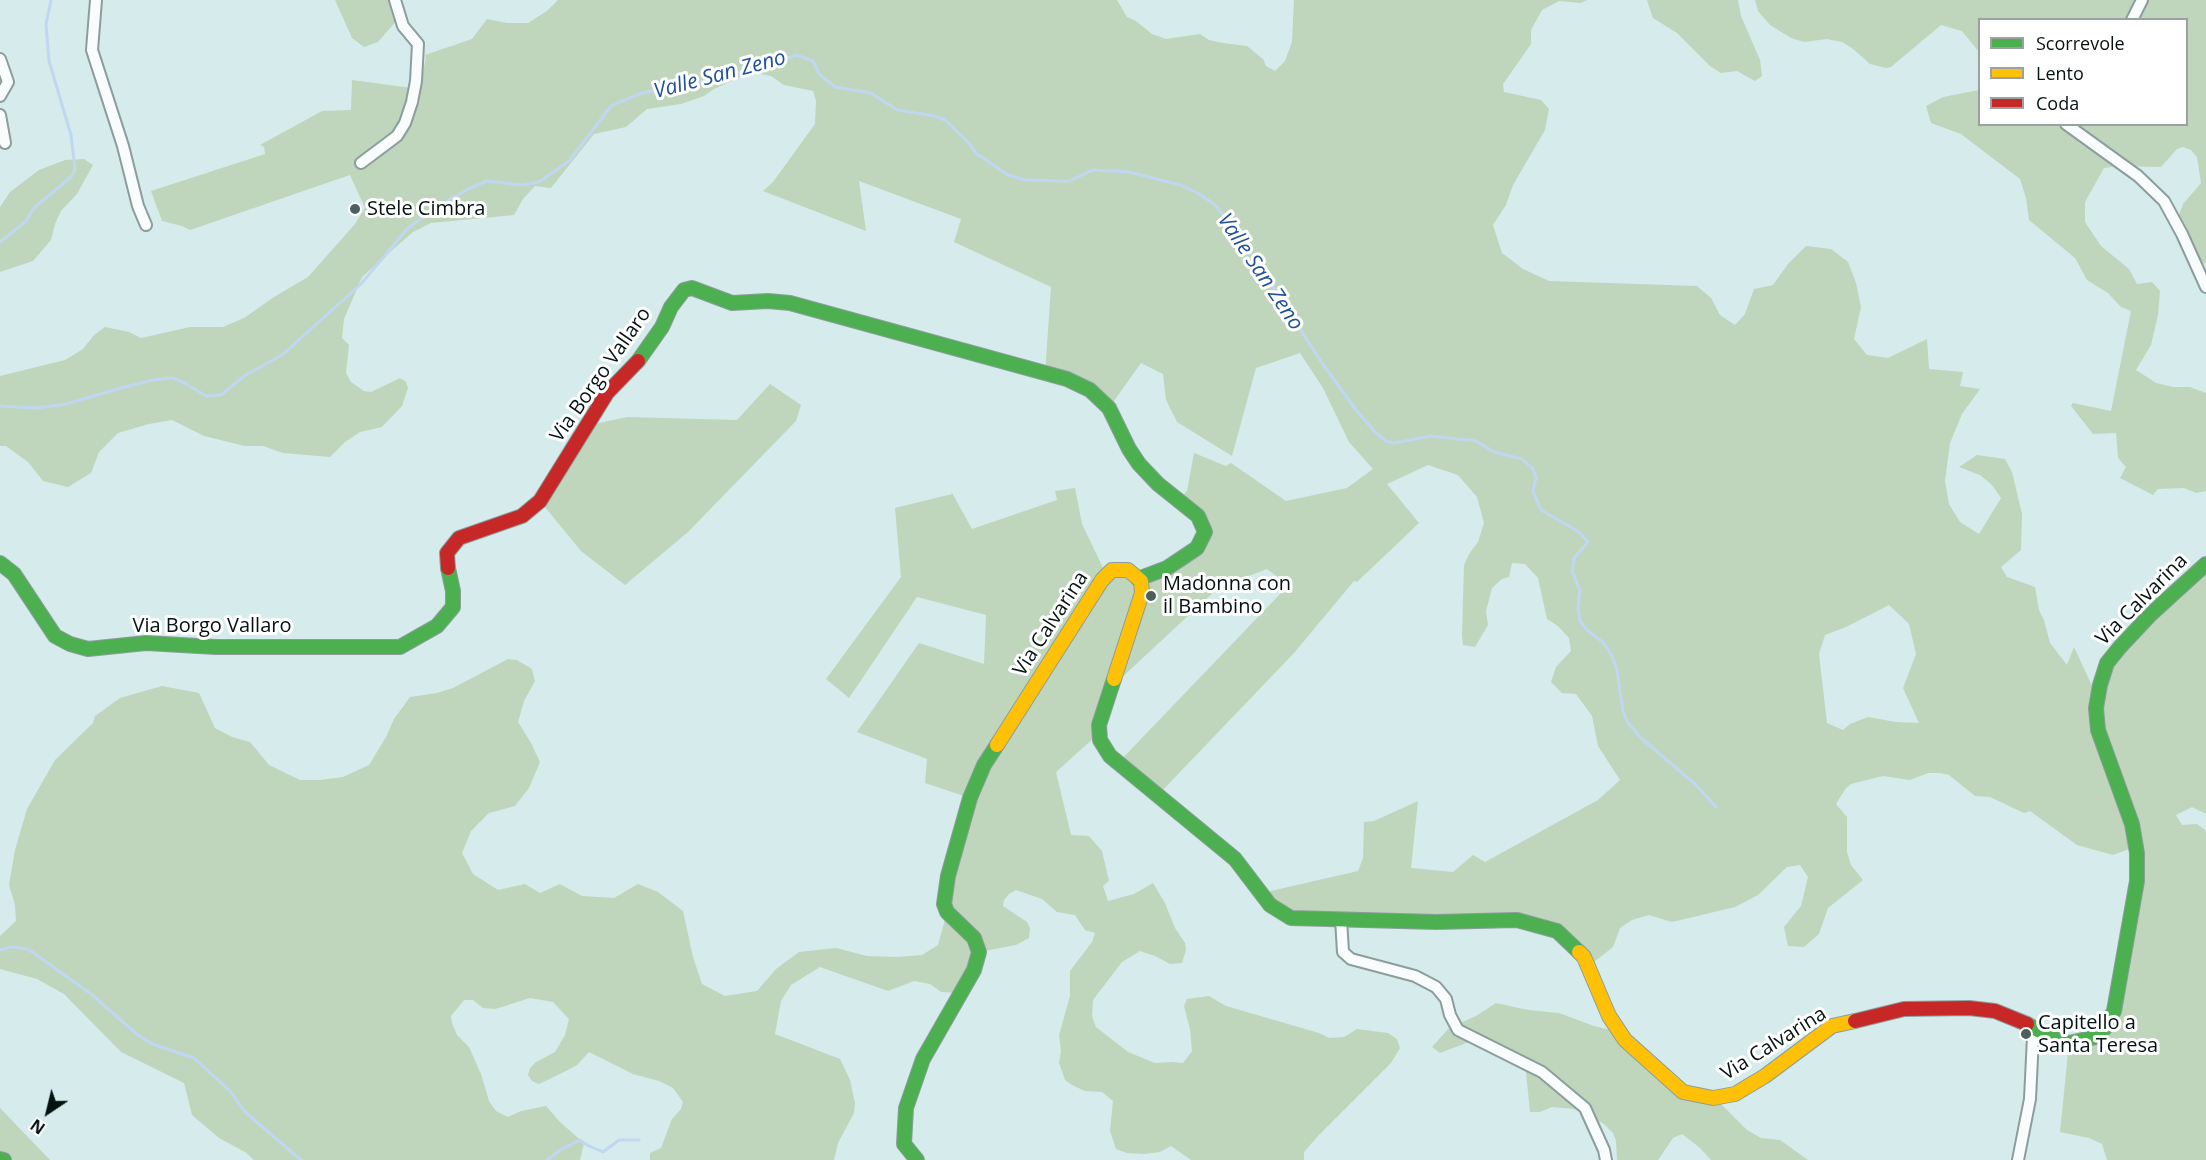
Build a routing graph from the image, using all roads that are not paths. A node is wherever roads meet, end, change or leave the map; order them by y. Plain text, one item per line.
1 (96, 0) edge
2 (395, 0) edge
3 (2142, 0) edge
4 (2133, 18) edge
5 (0, 59) edge
6 (0, 96) edge
7 (0, 115) edge
8 (2069, 126) edge
9 (5, 143) dead end
10 (361, 163) dead end
11 (146, 225) dead end
12 (2206, 287) edge
13 (0, 562) edge
14 (2206, 564) edge
15 (1138, 579) junction
16 (1341, 919) junction
17 (2036, 1030) junction
18 (917, 1160) edge
19 (1606, 1160) edge
20 (2018, 1160) edge

1 - 11 street
2 - 10 street
3 - 4 street
5 - 6 street
7 - 9 street
8 - 12 street
13 - 15 street, Via Borgo Vallaro
14 - 17 street, Via Calvarina
15 - 16 street, Via Calvarina
15 - 18 street, Via Calvarina
16 - 17 street, Via Calvarina
16 - 19 street
17 - 20 street

